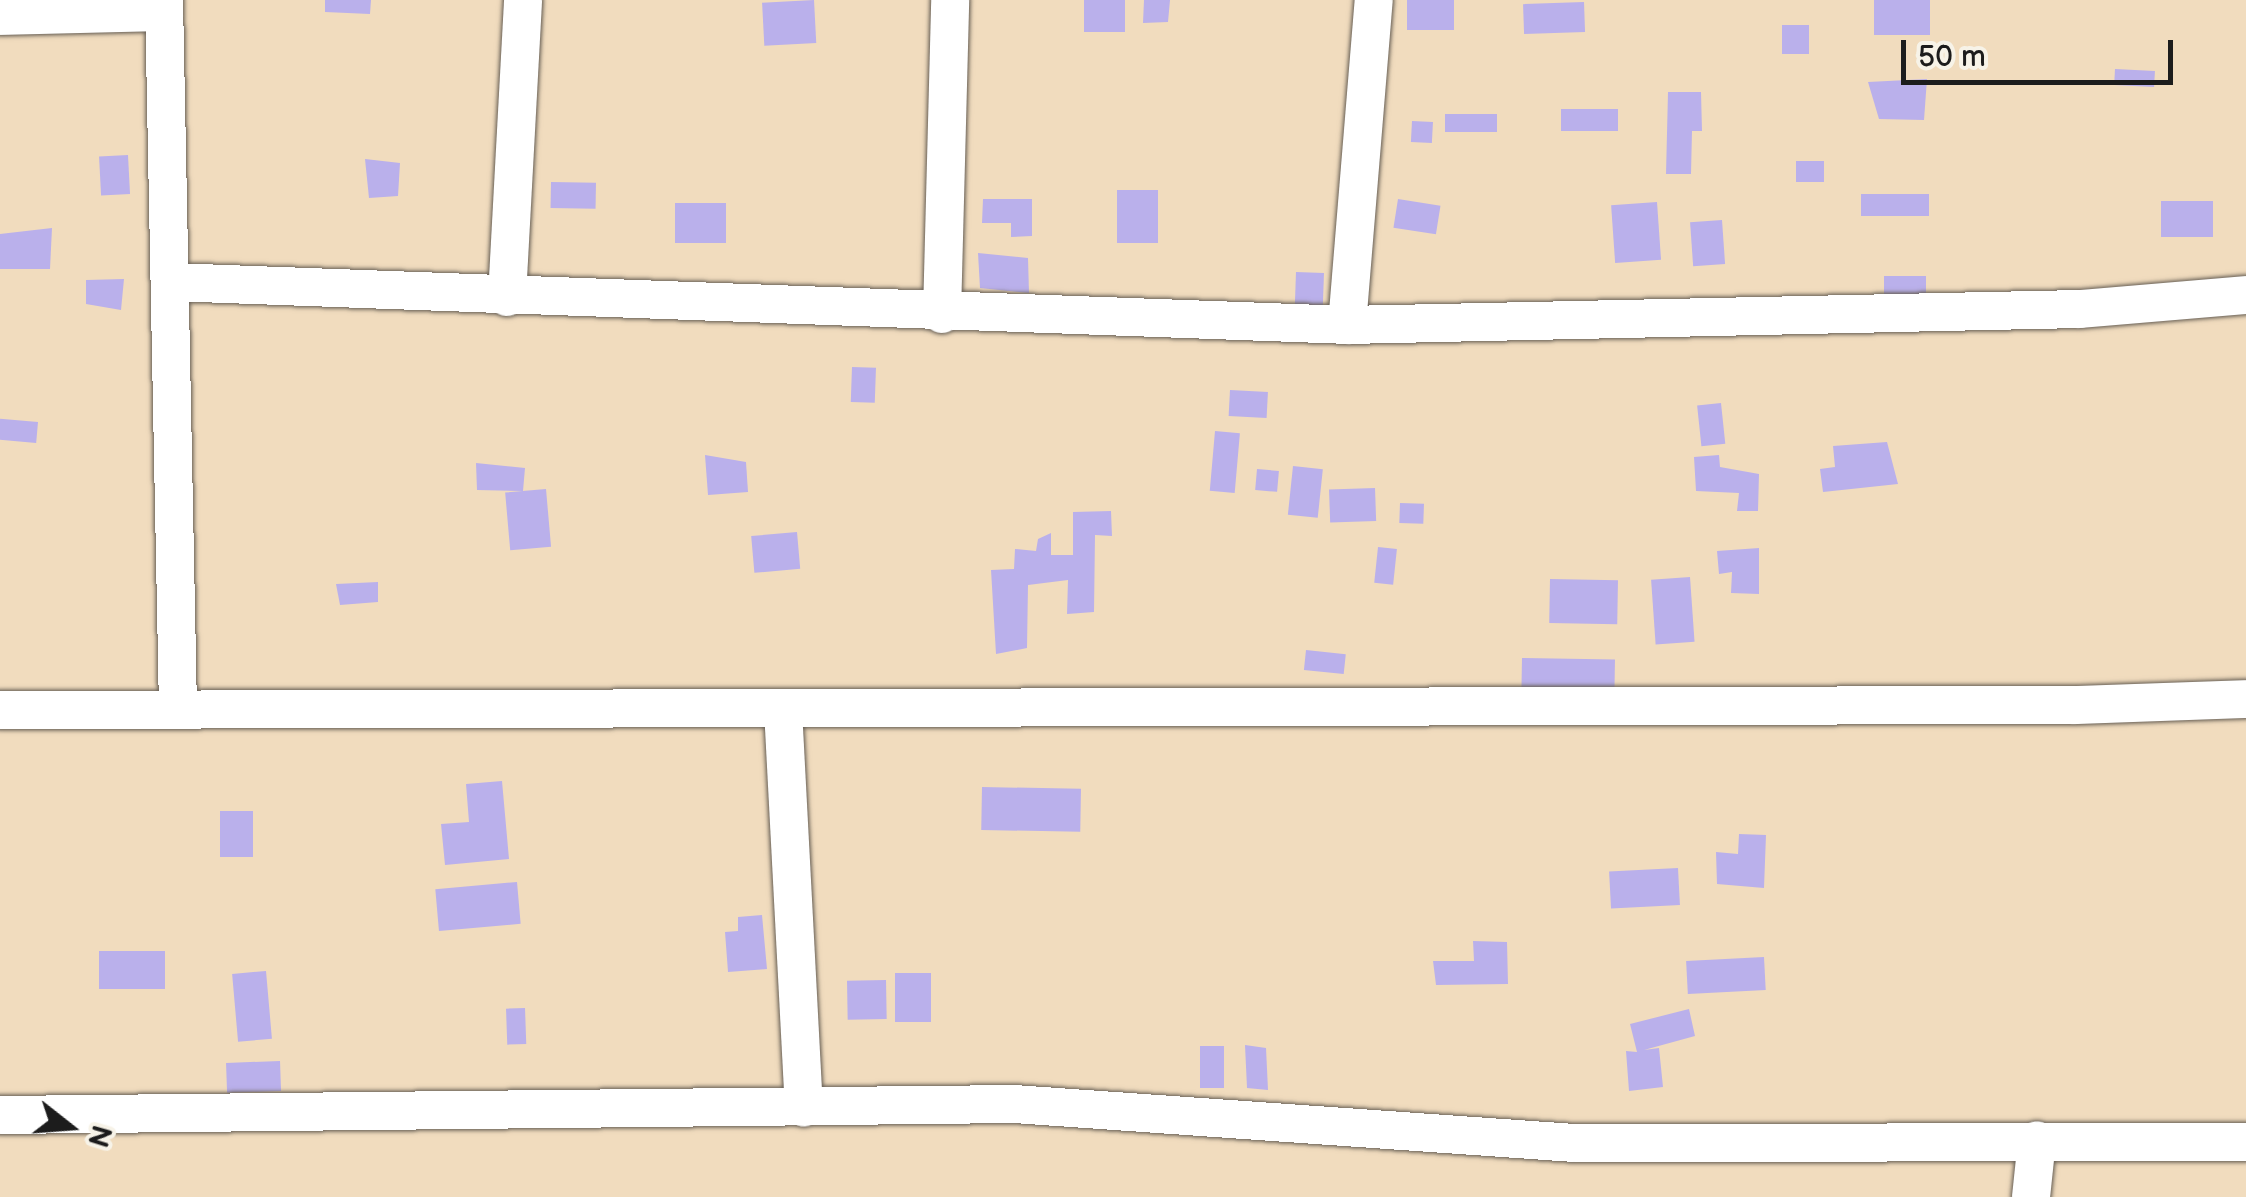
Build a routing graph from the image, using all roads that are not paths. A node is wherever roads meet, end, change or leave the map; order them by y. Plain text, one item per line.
1 (523, 0) edge
2 (950, 0) edge
3 (1374, 0) edge
4 (164, 6) edge
5 (0, 16) edge
6 (171, 282) junction
7 (2246, 295) edge
8 (506, 297) junction
9 (942, 314) junction
10 (1347, 325) junction
11 (2246, 699) edge
12 (783, 709) junction
13 (0, 710) edge
14 (178, 710) junction
15 (804, 1106) junction
16 (0, 1114) edge
17 (2037, 1140) junction
18 (2246, 1142) edge
19 (2031, 1197) edge

1 - 8 street
2 - 9 street
3 - 10 street
4 - 5 street
4 - 6 street
6 - 8 street
6 - 14 street
7 - 10 street
8 - 9 street
9 - 10 street
11 - 12 street
12 - 14 street
12 - 15 street
13 - 14 street
15 - 16 street
15 - 17 street
17 - 18 street
17 - 19 street

